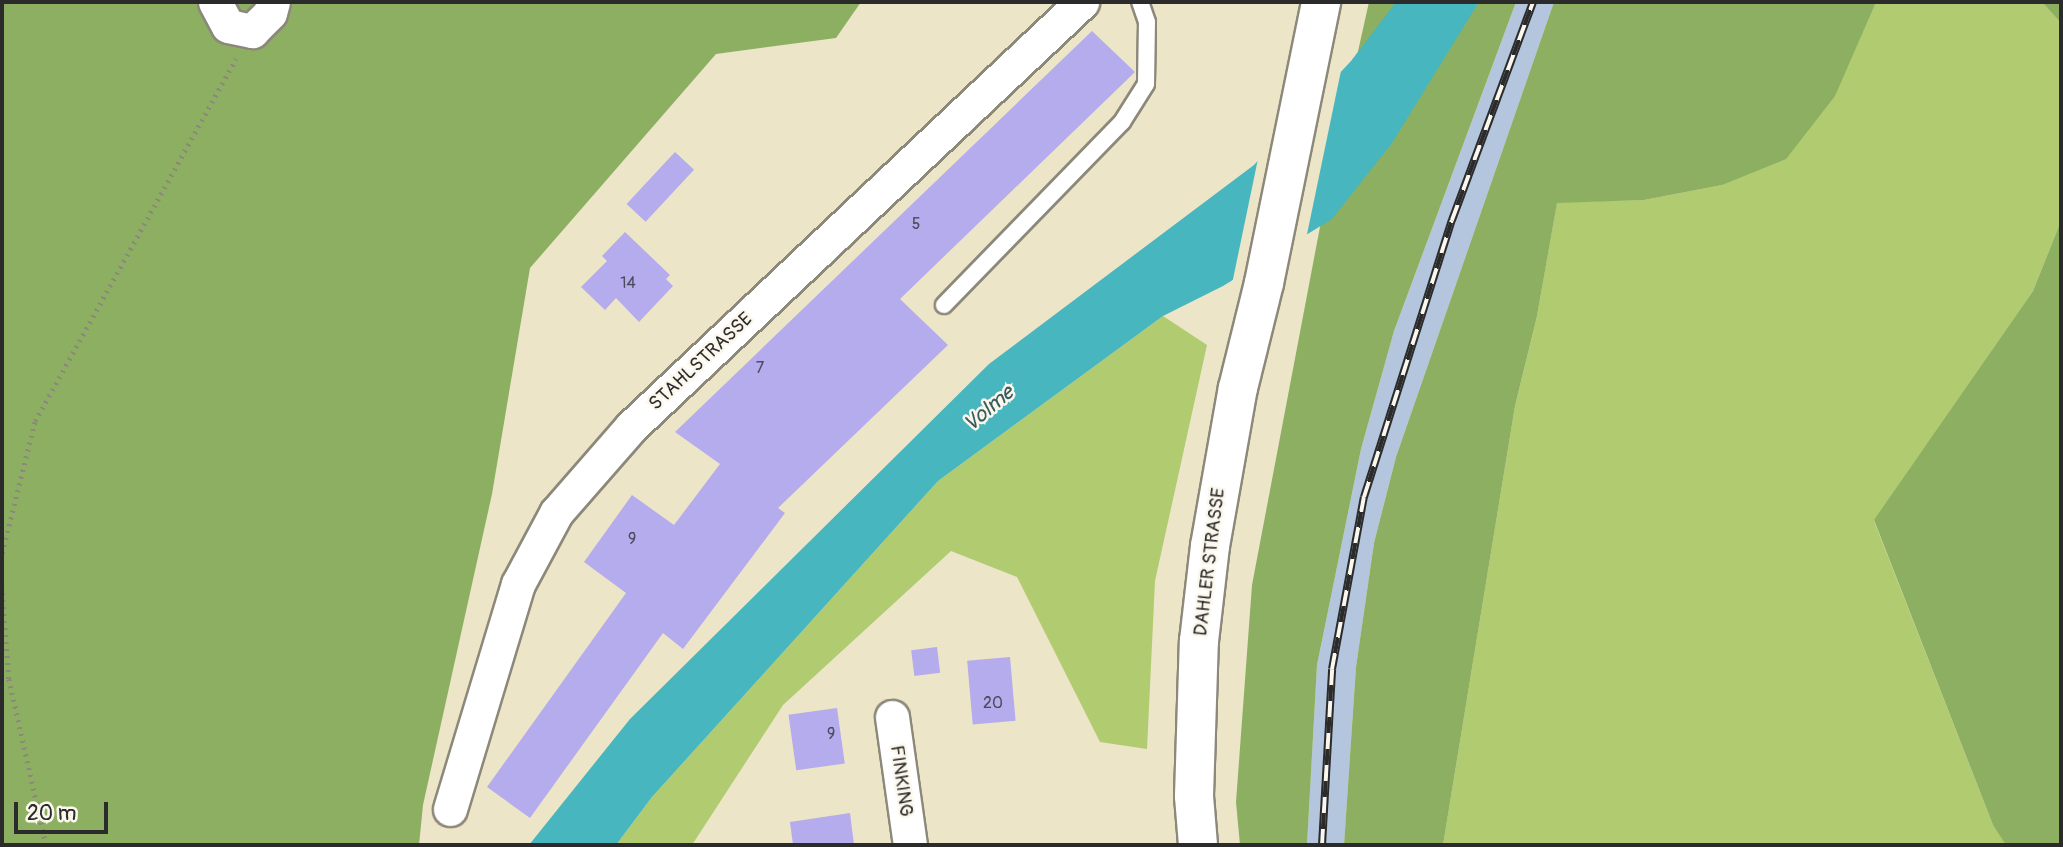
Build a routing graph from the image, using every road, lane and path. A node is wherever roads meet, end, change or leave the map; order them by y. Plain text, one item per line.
1 (215, 2) edge
2 (273, 2) edge
3 (1082, 2) edge
4 (1140, 2) edge
5 (1318, 16) edge
6 (252, 31) junction
7 (944, 305) dead end
8 (2, 553) edge
9 (2, 586) edge
10 (892, 717) dead end
11 (450, 809) dead end
12 (46, 845) edge
13 (911, 845) edge
14 (1198, 845) edge

1 - 6 street
2 - 6 street
3 - 11 street, STAHLSTRASSE
4 - 7 lane
5 - 14 main road, DAHLER STRASSE
6 - 8 path
9 - 12 path
10 - 13 street, FINKING

